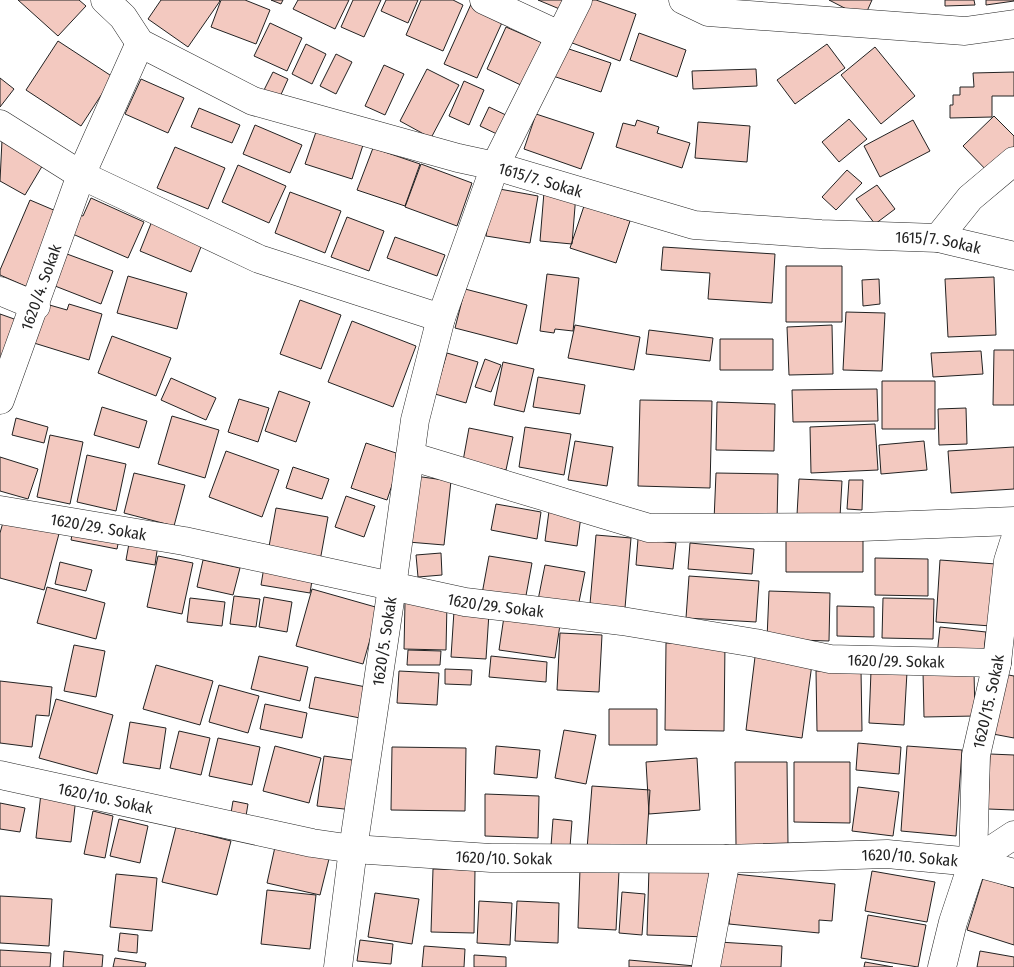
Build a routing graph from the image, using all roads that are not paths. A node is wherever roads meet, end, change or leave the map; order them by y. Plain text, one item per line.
1 (484, 0) edge
2 (578, 0) edge
3 (683, 0) edge
4 (121, 6) edge
5 (759, 8) edge
6 (1014, 24) edge
7 (559, 35) junction
8 (140, 43) junction
9 (0, 124) edge
10 (1014, 161) edge
11 (495, 166) junction
12 (82, 174) junction
13 (938, 238) junction
14 (1014, 256) edge
15 (0, 291) edge
16 (36, 306) junction
17 (441, 318) junction
18 (0, 400) edge
19 (410, 456) junction
20 (0, 510) edge
21 (1014, 521) edge
22 (1014, 542) edge
23 (392, 587) junction
24 (997, 663) junction
25 (0, 775) edge
26 (1014, 835) edge
27 (353, 849) junction
28 (726, 859) junction
29 (973, 862) junction
30 (1014, 873) edge
31 (338, 967) edge
32 (706, 967) edge
33 (942, 967) edge

1 - 7 street
2 - 7 street, 1620/5. Sokak
3 - 5 street
4 - 8 street, 1615/7. Sokak
5 - 6 street
7 - 11 street, 1620/5. Sokak
8 - 11 street, 1615/7. Sokak
8 - 12 street, 1620/4. Sokak
9 - 12 street
10 - 13 street
11 - 13 street, 1615/7. Sokak
11 - 17 street, 1620/5. Sokak
12 - 16 street, 1620/4. Sokak
12 - 17 street
13 - 14 street, 1615/7. Sokak
15 - 16 street
16 - 18 street, 1620/4. Sokak
17 - 19 street, 1620/5. Sokak
19 - 21 street
19 - 23 street, 1620/5. Sokak
20 - 23 street, 1620/29. Sokak
22 - 24 street, 1620/15. Sokak
23 - 24 street, 1620/29. Sokak
23 - 27 street, 1620/5. Sokak
24 - 29 street, 1620/15. Sokak
25 - 27 street, 1620/10. Sokak
26 - 29 street
27 - 28 street, 1620/10. Sokak
27 - 31 street, 1620/5. Sokak
28 - 29 street, 1620/10. Sokak
28 - 32 street
29 - 30 street, 1620/10. Sokak
29 - 33 street, 1620/15. Sokak

